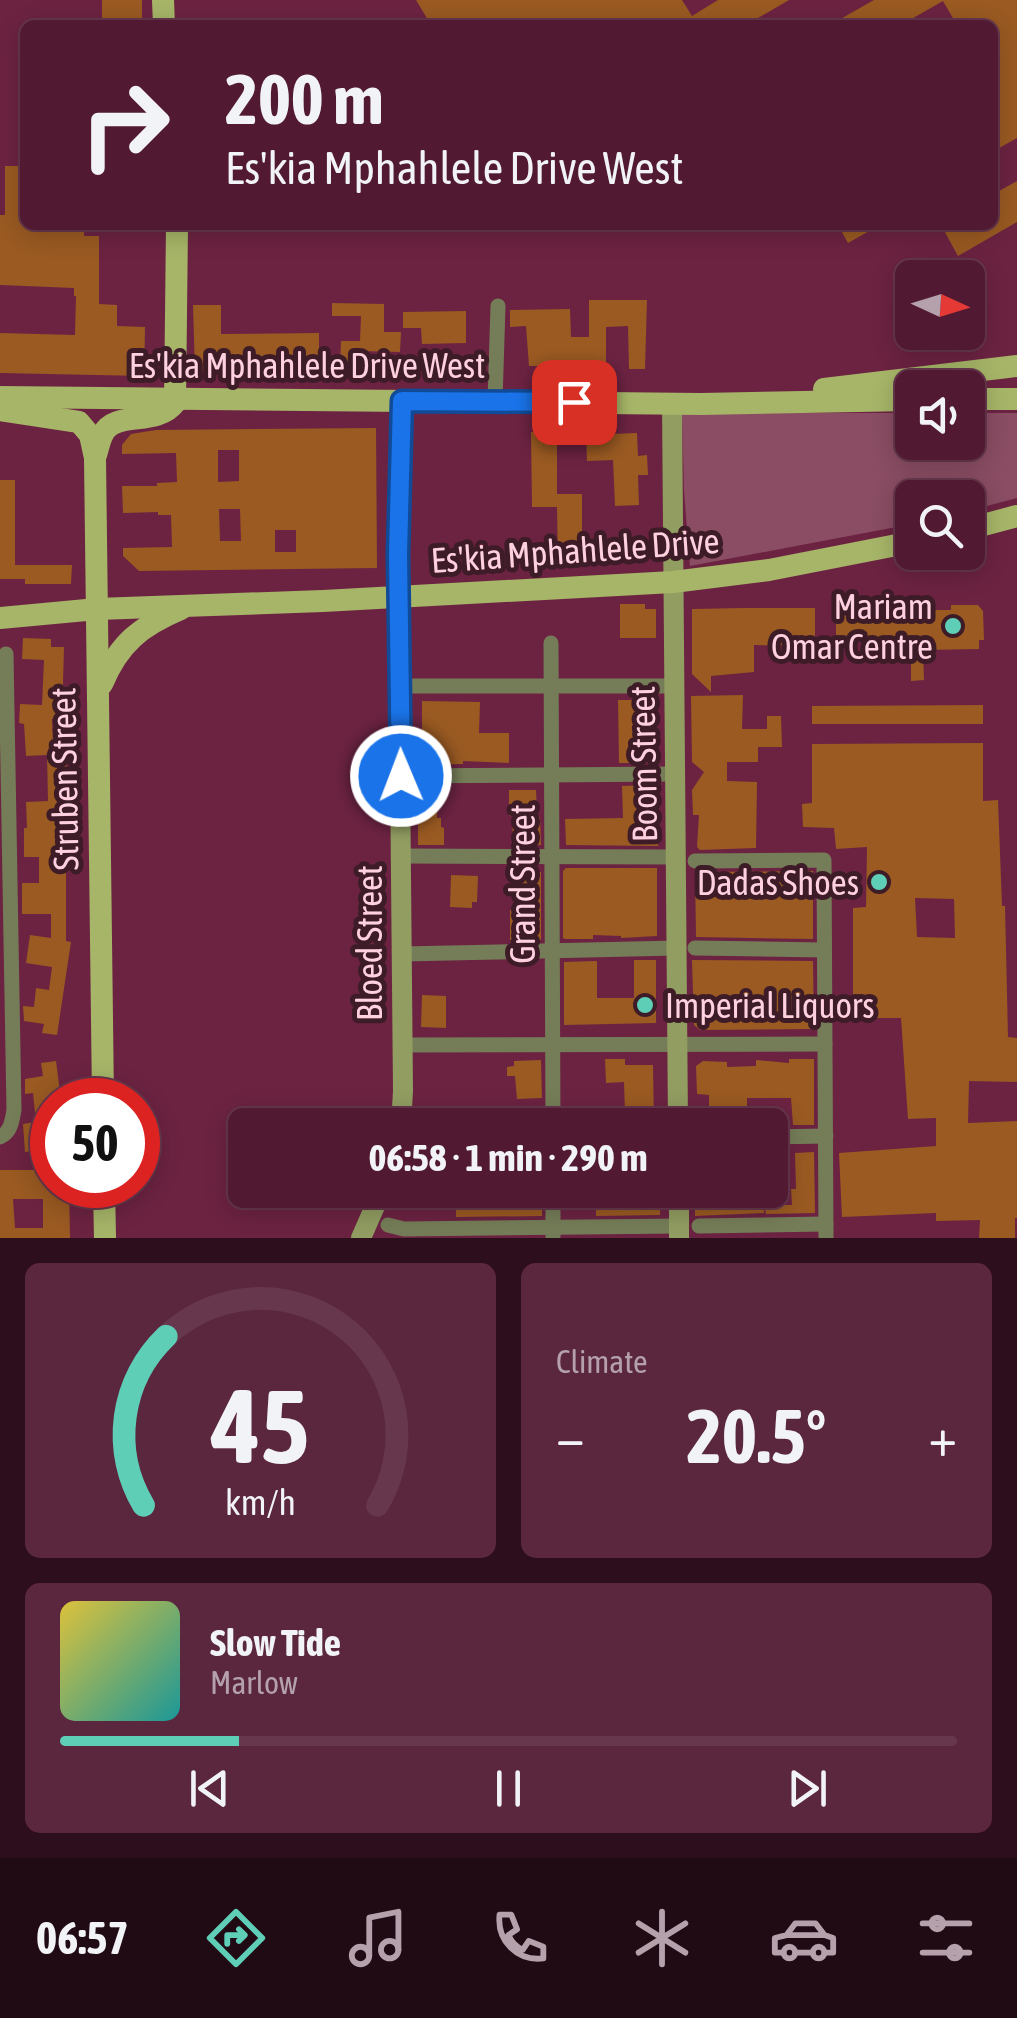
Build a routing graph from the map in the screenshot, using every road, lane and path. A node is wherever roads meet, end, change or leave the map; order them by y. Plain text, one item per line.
1 (164, 230) edge
2 (177, 230) edge
3 (498, 306) dead end
4 (1017, 366) edge
5 (0, 398) edge
6 (1017, 398) edge
7 (170, 399) junction
8 (985, 399) edge
9 (895, 400) edge
10 (402, 401) junction
11 (495, 401) junction
12 (672, 403) junction
13 (701, 404) junction
14 (0, 410) edge
15 (95, 458) junction
16 (1017, 516) edge
17 (985, 524) edge
18 (895, 545) edge
19 (674, 582) junction
20 (398, 596) junction
21 (189, 606) junction
22 (97, 610) junction
23 (0, 618) edge
24 (551, 643) dead end
25 (6, 654) dead end
26 (399, 686) junction
27 (552, 686) junction
28 (674, 686) junction
29 (98, 694) junction
30 (4, 731) edge
31 (675, 774) junction
32 (552, 775) junction
33 (401, 776) junction
34 (401, 856) junction
35 (552, 857) junction
36 (685, 859) junction
37 (686, 948) junction
38 (552, 950) junction
39 (824, 950) junction
40 (401, 954) junction
41 (678, 1044) junction
42 (825, 1044) junction
43 (552, 1045) junction
44 (402, 1046) junction
45 (103, 1078) edge
46 (402, 1108) edge
47 (553, 1108) edge
48 (678, 1108) edge
49 (826, 1136) junction
50 (0, 1137) edge
51 (788, 1137) edge
52 (104, 1208) edge
53 (374, 1208) edge
54 (388, 1226) dead end
55 (686, 1230) edge
56 (826, 1231) edge
57 (553, 1233) edge
58 (105, 1238) edge
59 (361, 1238) edge

1 - 7 main road
2 - 7 main road
3 - 11 street
4 - 13 main road
5 - 7 main road, Es'kia Mphahlele Drive West
6 - 8 main road
7 - 10 main road, Es'kia Mphahlele Drive West
7 - 15 main road
9 - 13 main road, Es'kia Mphahlele Drive West
10 - 11 main road, Es'kia Mphahlele Drive West
10 - 20 main road, Bloed Street
11 - 12 main road, Es'kia Mphahlele Drive West
12 - 13 main road, Es'kia Mphahlele Drive West
12 - 19 main road, Boom Street
14 - 15 main road
15 - 22 main road, Struben Street
16 - 17 main road
18 - 19 main road, Es'kia Mphahlele Drive
19 - 20 main road, Es'kia Mphahlele Drive
19 - 28 main road, Boom Street
20 - 21 main road, Es'kia Mphahlele Drive
20 - 26 main road, Bloed Street
21 - 22 main road, Es'kia Mphahlele Drive
21 - 29 main road
22 - 23 main road, Es'kia Mphahlele Drive
22 - 29 main road, Struben Street
24 - 27 street, Grand Street
25 - 30 street
26 - 27 street
26 - 33 main road, Bloed Street
27 - 28 street
27 - 32 street, Grand Street
28 - 31 main road, Boom Street
29 - 45 main road, Struben Street
30 - 50 street
31 - 32 street
31 - 36 main road, Boom Street
32 - 33 street
32 - 35 street, Grand Street
33 - 34 main road, Bloed Street
34 - 35 street
34 - 40 main road, Bloed Street
35 - 36 street
35 - 38 street, Grand Street
36 - 37 main road, Boom Street
36 - 39 street
37 - 38 street
37 - 39 street
37 - 41 main road, Boom Street
38 - 40 street
38 - 43 street, Grand Street
39 - 42 street
40 - 44 main road, Bloed Street
41 - 42 street
41 - 43 street
41 - 48 main road, Boom Street
42 - 49 street
43 - 44 street
43 - 47 street, Grand Street
44 - 46 main road, Bloed Street
49 - 51 street
49 - 56 street
52 - 58 main road
53 - 59 main road
54 - 57 street
55 - 56 street
55 - 57 street

